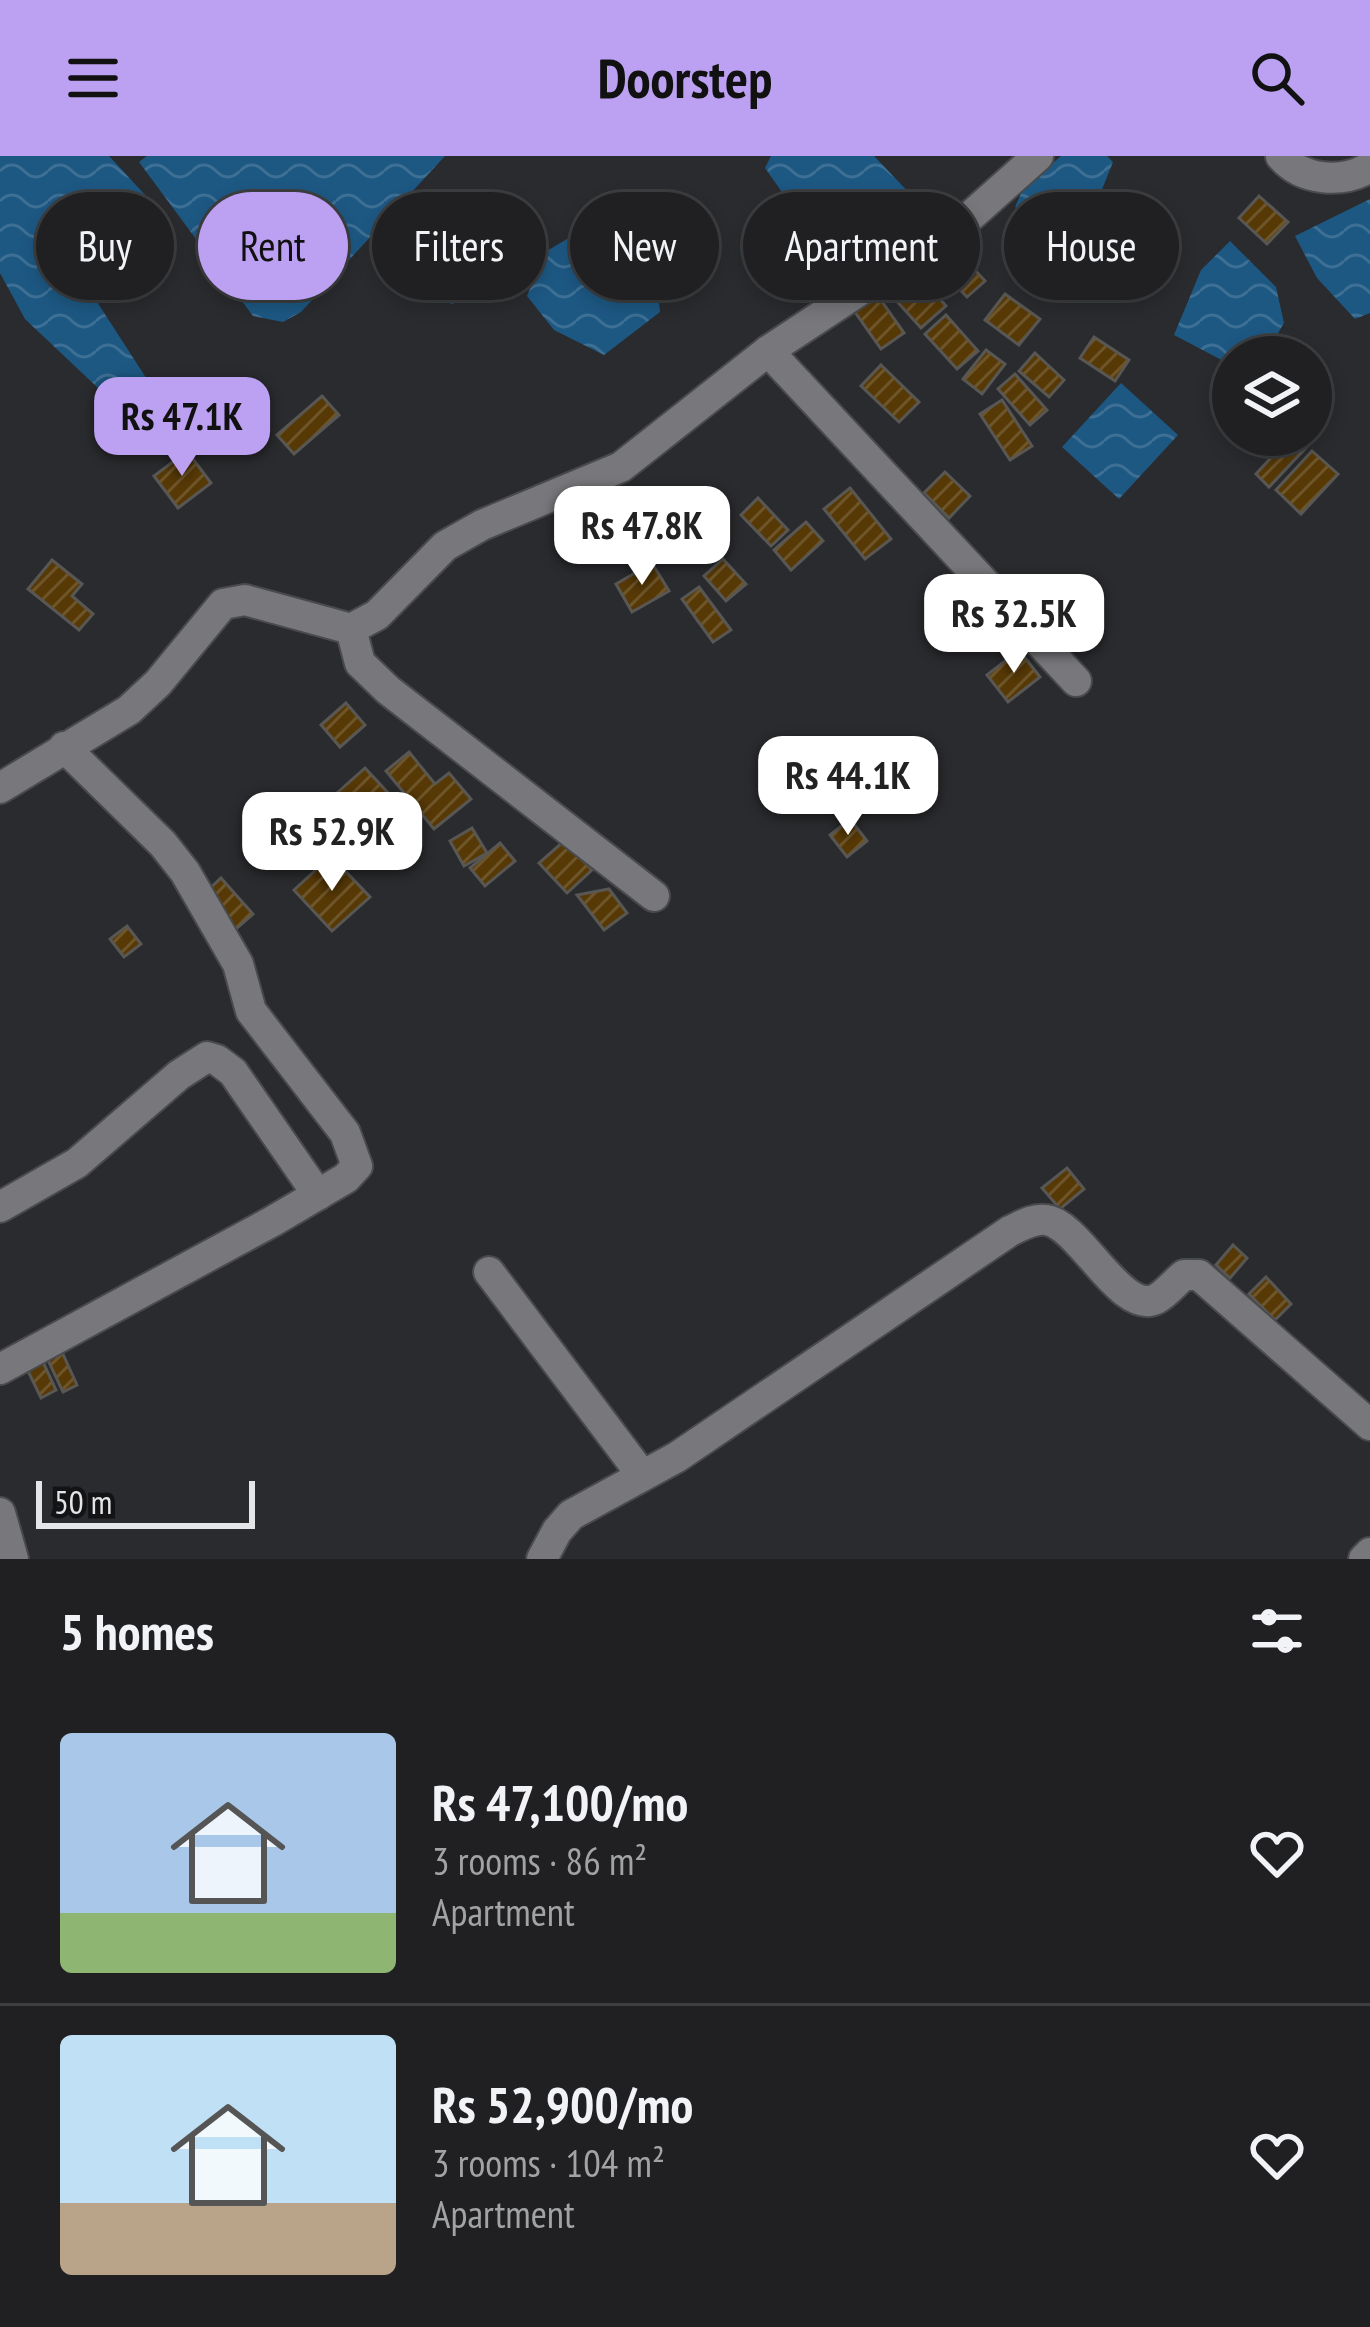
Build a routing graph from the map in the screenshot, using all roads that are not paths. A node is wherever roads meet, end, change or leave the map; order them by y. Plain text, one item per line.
1 (1039, 156) edge
2 (1281, 156) edge
3 (1370, 167) edge
4 (767, 351) junction
5 (351, 629) junction
6 (1076, 681) dead end
7 (64, 747) junction
8 (0, 788) edge
9 (654, 896) dead end
10 (318, 1195) junction
11 (0, 1207) edge
12 (489, 1272) dead end
13 (0, 1370) edge
14 (1370, 1425) edge
15 (642, 1475) junction
16 (0, 1513) edge
17 (13, 1559) edge
18 (542, 1559) edge

1 - 4 street
2 - 3 street
4 - 5 street
4 - 6 street
5 - 7 street
5 - 9 street
7 - 8 street
7 - 10 street
10 - 11 street
10 - 13 street
12 - 15 street
14 - 15 street
15 - 18 street
16 - 17 street

